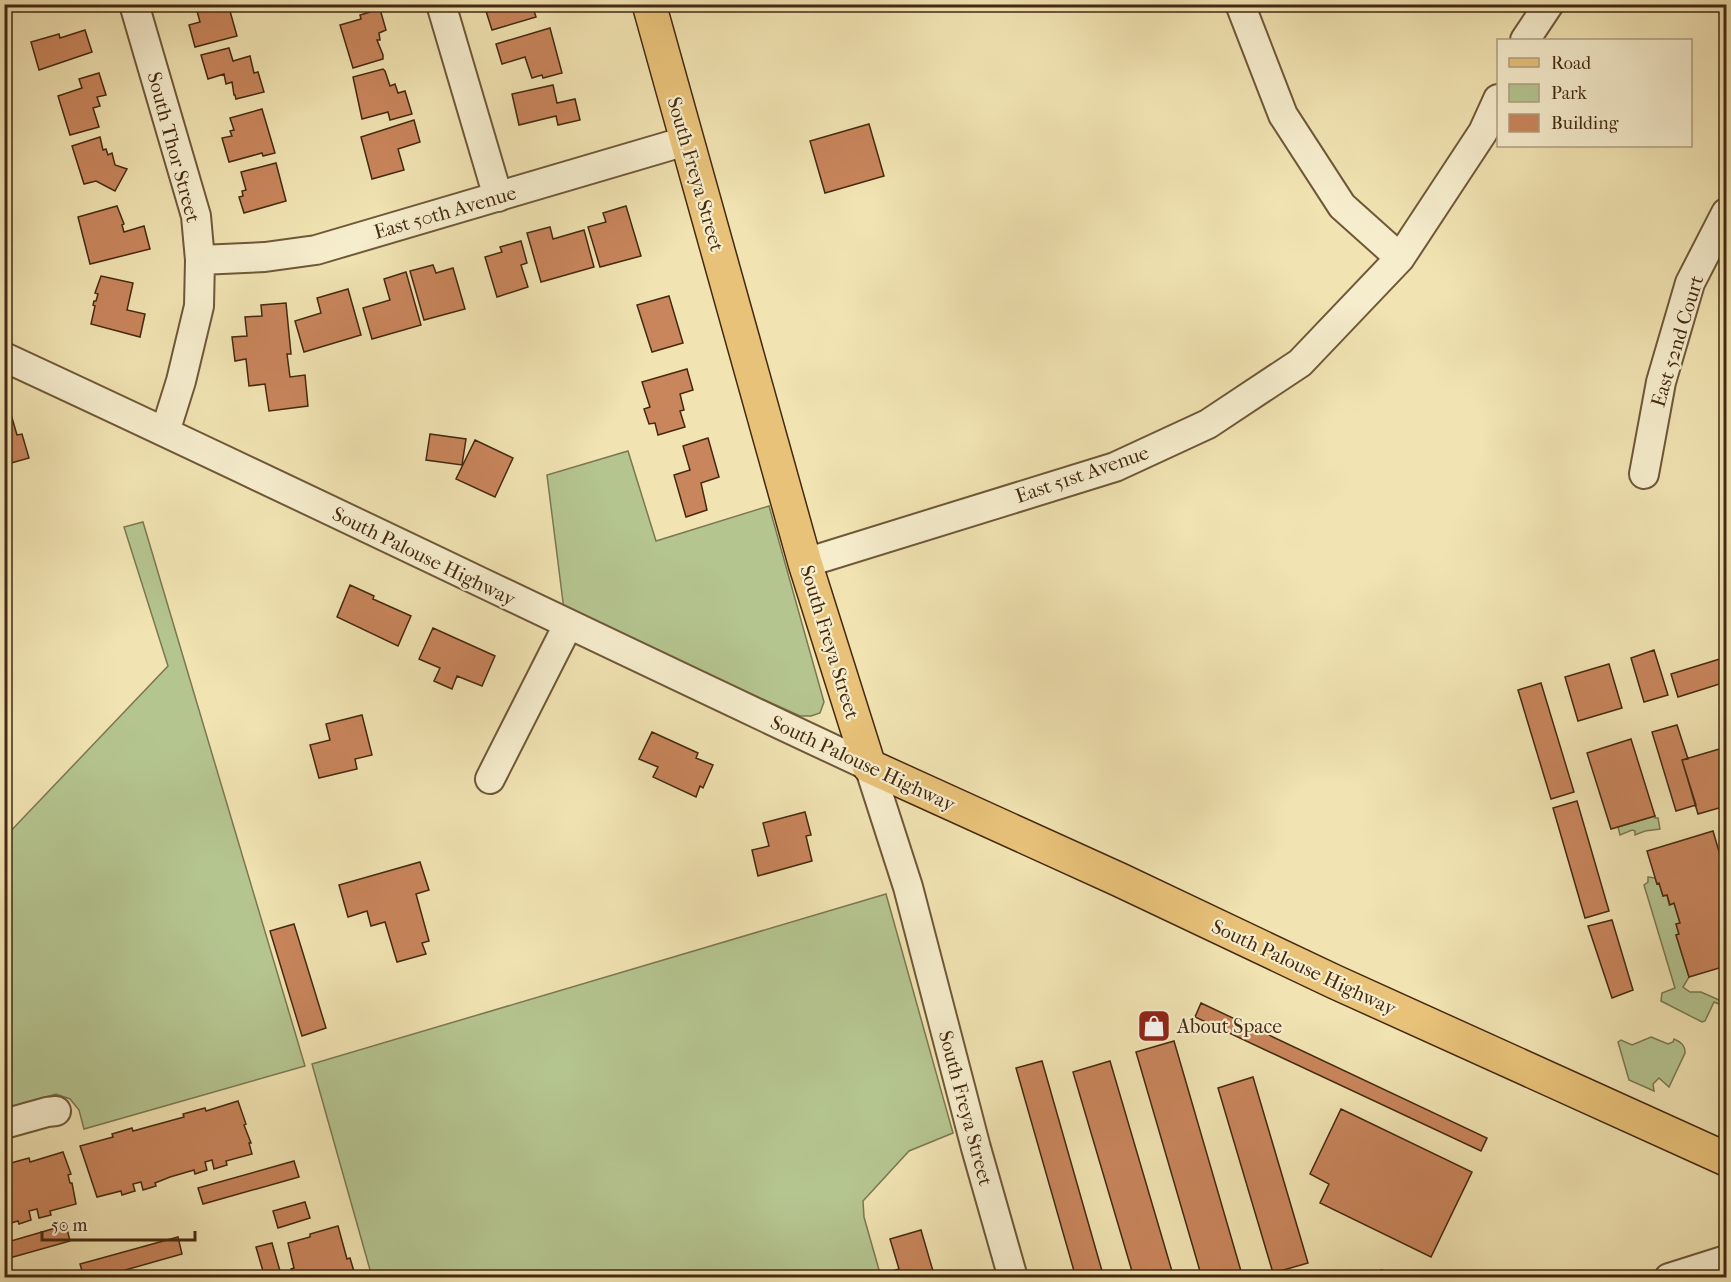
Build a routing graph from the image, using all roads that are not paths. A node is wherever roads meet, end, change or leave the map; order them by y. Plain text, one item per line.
1 (134, 4) edge
2 (441, 4) edge
3 (650, 4) edge
4 (1240, 4) edge
5 (1549, 4) edge
6 (1526, 39) edge
7 (1497, 101) edge
8 (686, 141) junction
9 (498, 197) junction
10 (1726, 213) edge
11 (1400, 258) junction
12 (200, 260) junction
13 (4, 357) edge
14 (165, 432) junction
15 (1644, 474) dead end
16 (805, 563) junction
17 (568, 625) junction
18 (869, 766) junction
19 (490, 779) dead end
20 (56, 1112) dead end
21 (4, 1124) edge
22 (1726, 1159) edge
23 (1726, 1260) edge
24 (1013, 1278) edge
25 (1669, 1278) edge

1 - 12 street, South Thor Street
2 - 9 street
3 - 8 main road, South Freya Street
4 - 11 street
5 - 6 street
7 - 11 street, East 51st Avenue
8 - 9 street, East 50th Avenue
8 - 16 main road, South Freya Street
9 - 12 street, East 50th Avenue
10 - 15 street, East 52nd Court
11 - 16 street, East 51st Avenue
12 - 14 street, South Thor Street
13 - 14 street, South Palouse Highway
14 - 17 street, South Palouse Highway
16 - 18 main road, South Freya Street
17 - 18 street, South Palouse Highway
17 - 19 street
18 - 22 main road, South Palouse Highway
18 - 24 street, South Freya Street
20 - 21 street
23 - 25 street

